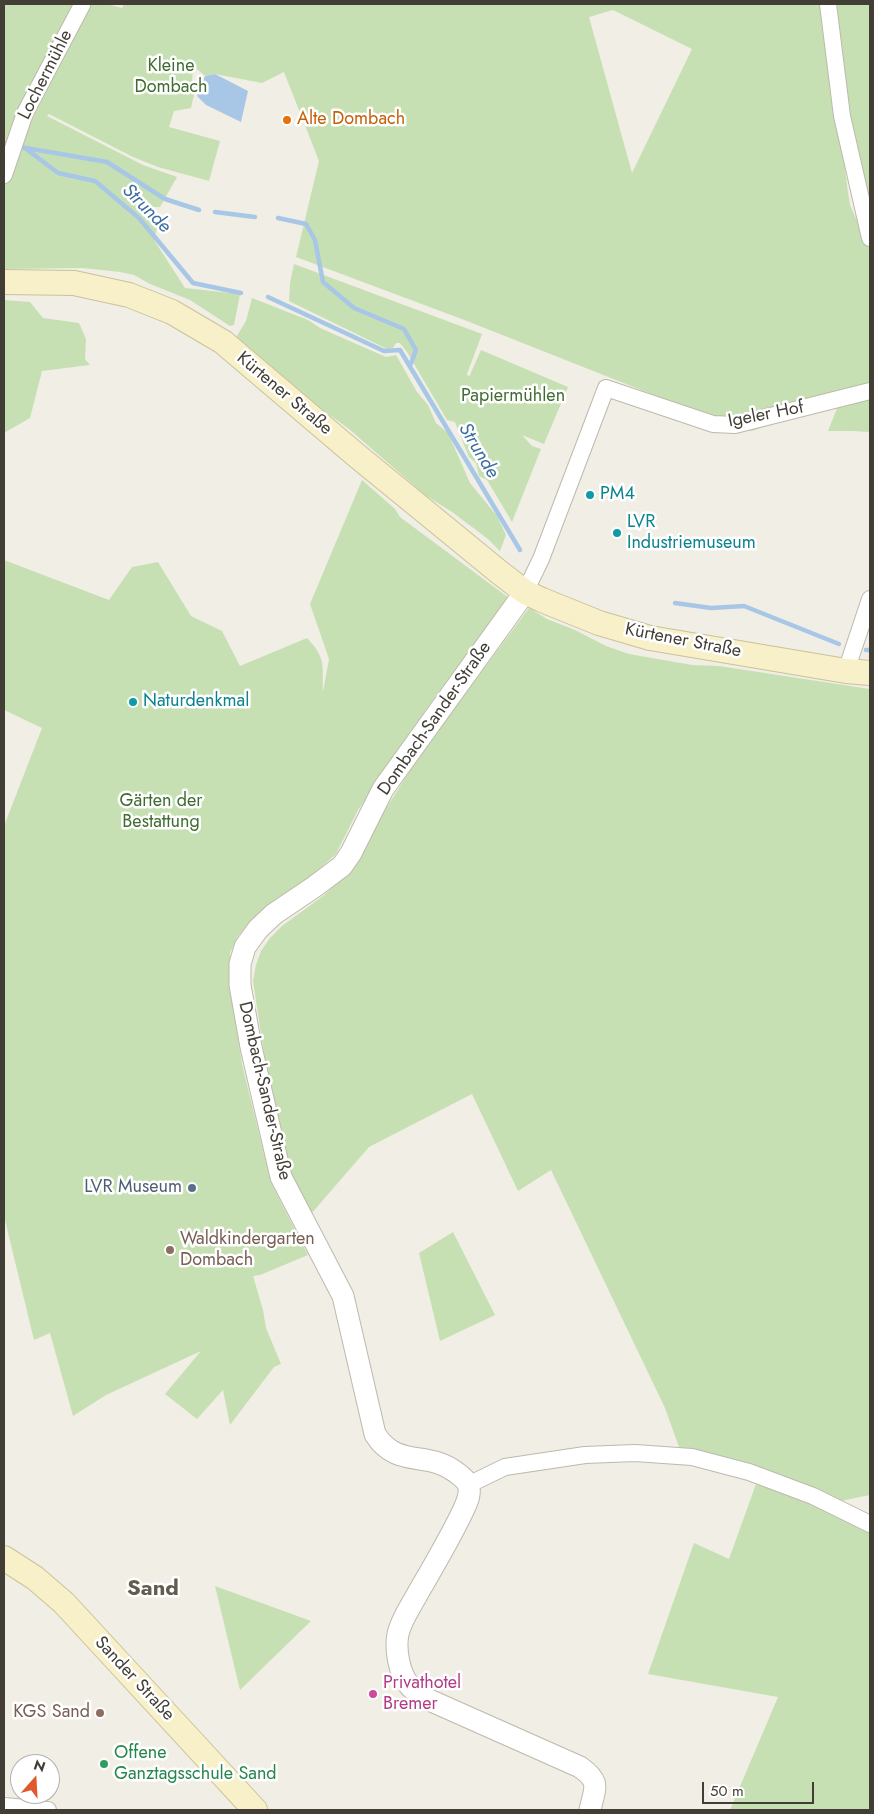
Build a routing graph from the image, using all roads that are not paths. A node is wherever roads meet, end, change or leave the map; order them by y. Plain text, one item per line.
1 (828, 4) edge
2 (82, 5) dead end
3 (4, 175) edge
4 (870, 238) edge
5 (4, 282) edge
6 (870, 391) edge
7 (525, 592) junction
8 (870, 599) edge
9 (846, 670) junction
10 (870, 673) edge
11 (468, 1485) junction
12 (870, 1524) edge
13 (4, 1558) edge
14 (4, 1806) edge
15 (48, 1810) edge
16 (255, 1810) edge
17 (590, 1810) edge

1 - 4 street
2 - 3 street, Lochermühle
5 - 7 main road, Kürtener Straße
6 - 7 street, Igeler Hof
7 - 9 main road, Kürtener Straße
7 - 11 street, Dombach-Sander-Straße
8 - 9 street
9 - 10 main road, Kürtener Straße
11 - 12 street
11 - 17 street
13 - 16 main road, Sander Straße
14 - 15 street

